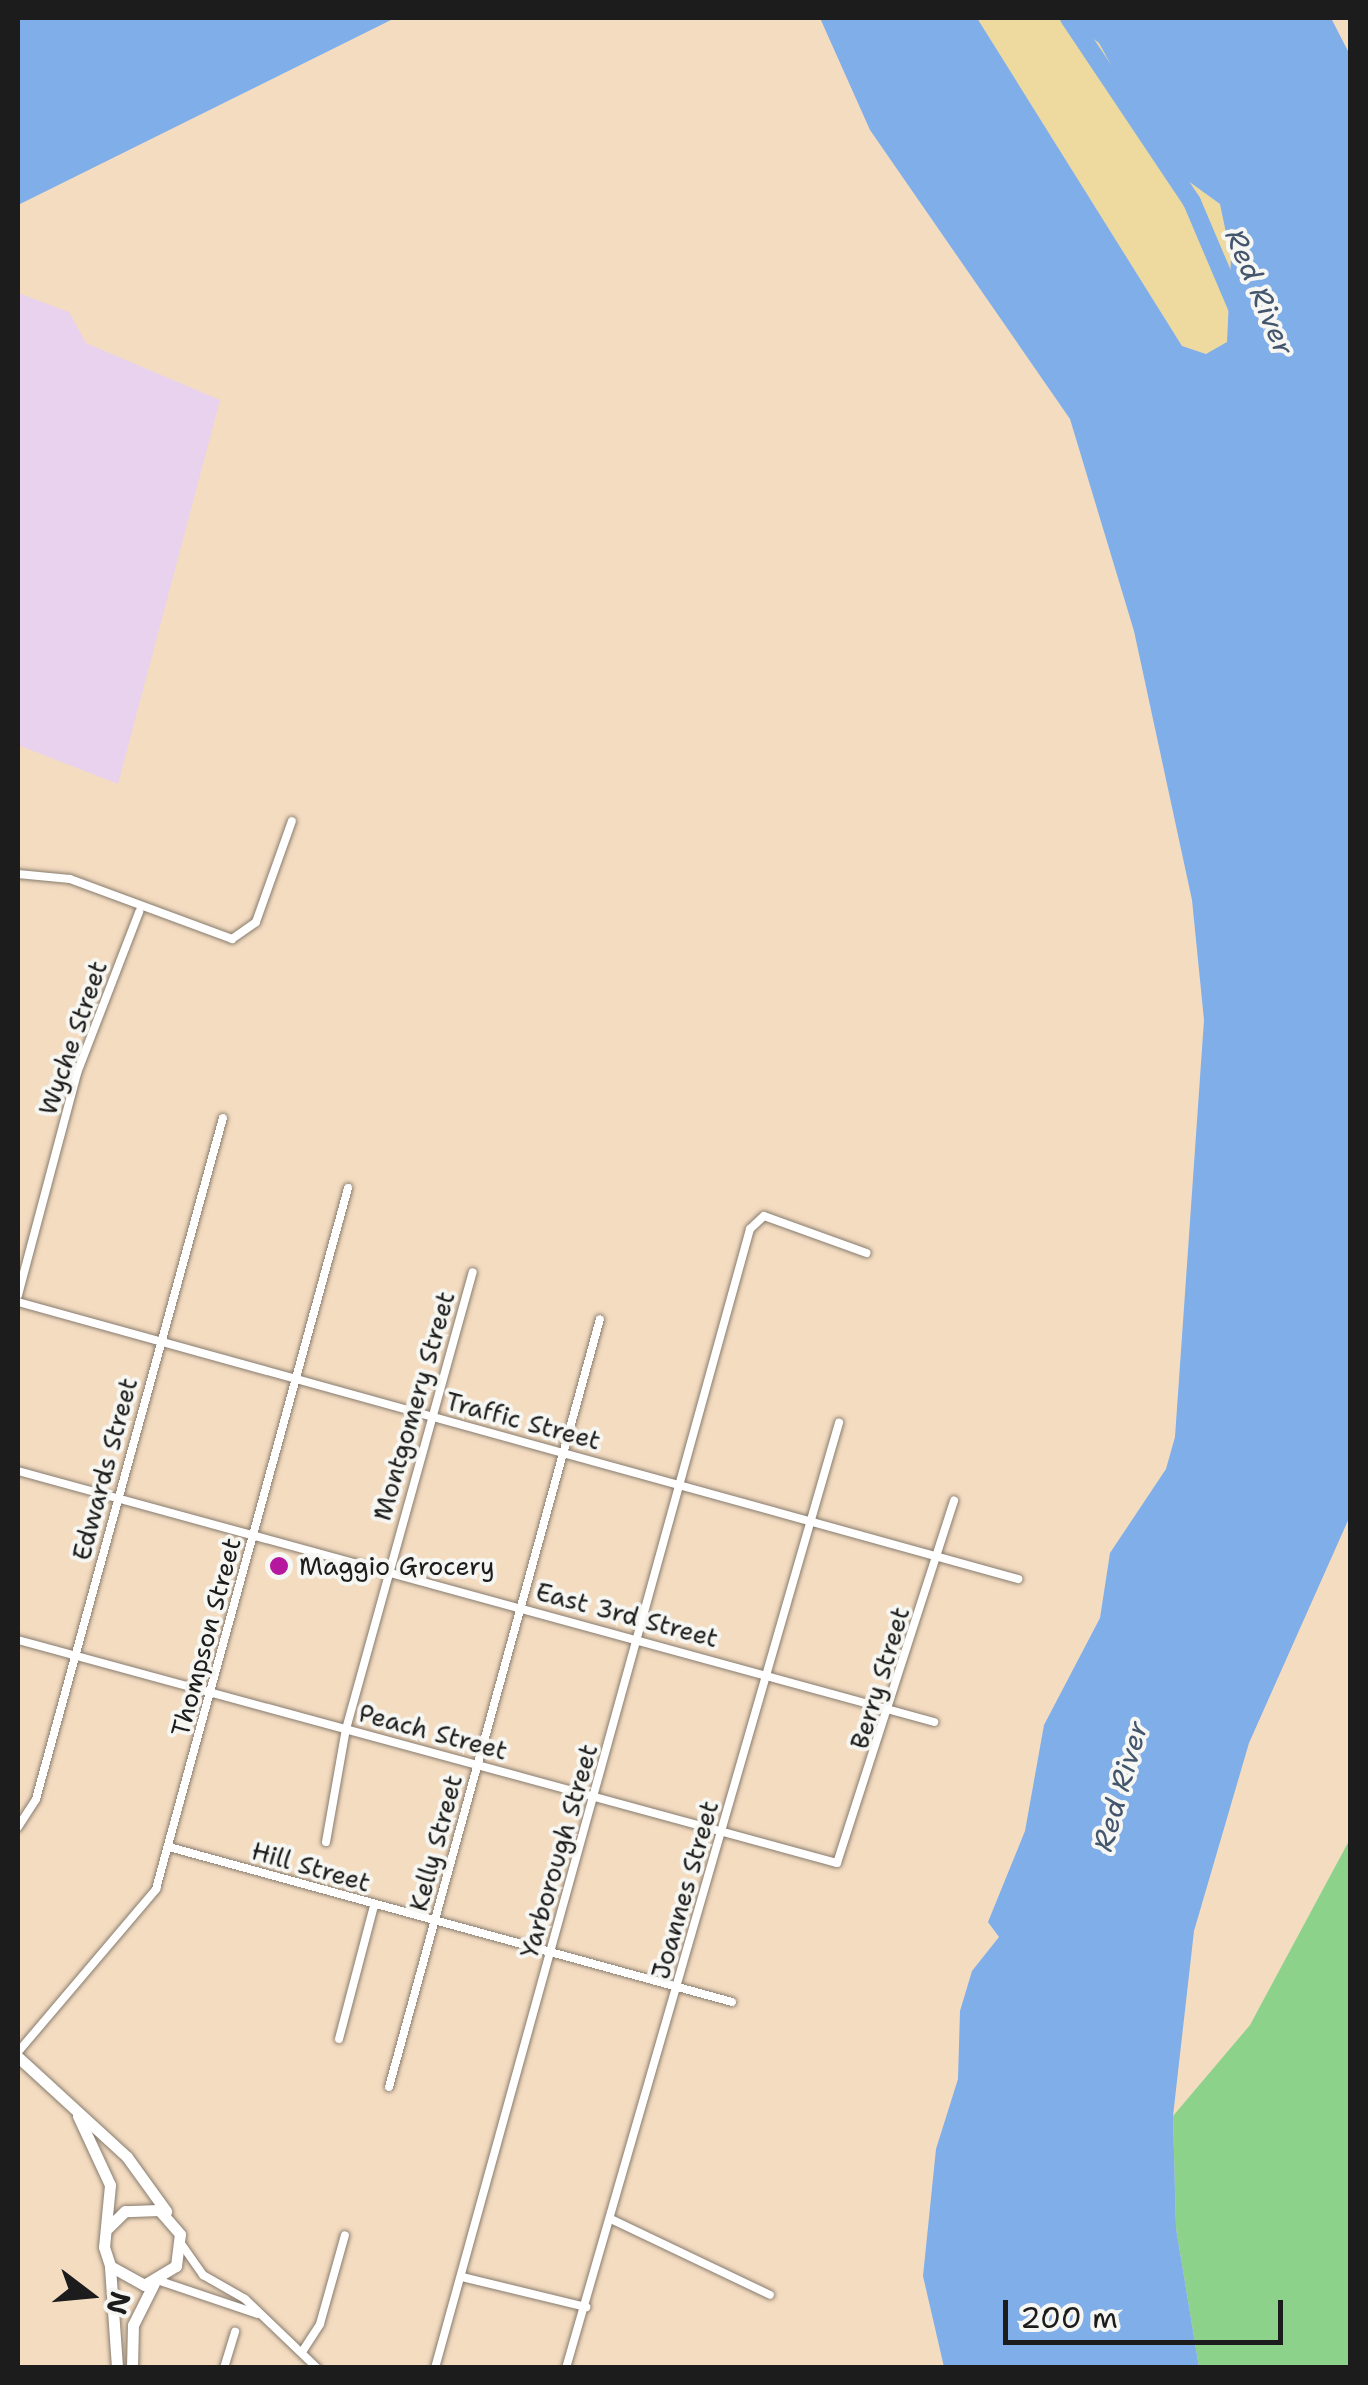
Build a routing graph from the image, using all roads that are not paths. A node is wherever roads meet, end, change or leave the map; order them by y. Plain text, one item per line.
1 (292, 821) dead end
2 (18, 874) edge
3 (140, 912) junction
4 (222, 1118) dead end
5 (348, 1188) dead end
6 (866, 1253) dead end
7 (474, 1272) dead end
8 (18, 1294) edge
9 (18, 1302) edge
10 (600, 1319) dead end
11 (159, 1342) junction
12 (296, 1378) junction
13 (429, 1416) junction
14 (838, 1423) dead end
15 (563, 1452) junction
16 (18, 1471) edge
17 (686, 1484) junction
18 (118, 1498) junction
19 (954, 1500) dead end
20 (812, 1520) junction
21 (255, 1535) junction
22 (938, 1556) junction
23 (388, 1571) junction
24 (1018, 1579) dead end
25 (522, 1607) junction
26 (18, 1640) edge
27 (640, 1640) junction
28 (76, 1656) junction
29 (768, 1674) junction
30 (212, 1692) junction
31 (891, 1709) junction
32 (934, 1722) dead end
33 (346, 1729) junction
34 (478, 1765) junction
35 (594, 1797) junction
36 (18, 1827) edge
37 (722, 1830) junction
38 (326, 1842) dead end
39 (169, 1847) junction
40 (837, 1862) joint
41 (374, 1906) junction
42 (435, 1923) junction
43 (551, 1954) junction
44 (678, 1986) junction
45 (732, 2002) dead end
46 (339, 2039) dead end
47 (18, 2054) edge
48 (389, 2087) dead end
49 (78, 2116) junction
50 (169, 2216) junction
51 (612, 2219) junction
52 (108, 2228) junction
53 (344, 2235) dead end
54 (182, 2245) junction
55 (110, 2266) junction
56 (462, 2276) junction
57 (156, 2282) junction
58 (770, 2295) dead end
59 (586, 2307) junction
60 (258, 2314) junction
61 (235, 2332) dead end
62 (302, 2352) junction
63 (117, 2368) edge
64 (132, 2368) edge
65 (224, 2368) edge
66 (317, 2368) edge
67 (436, 2368) edge
68 (566, 2368) edge

1 - 3 street
2 - 3 street
3 - 8 street, Wyche Street
4 - 11 street, Edwards Street
5 - 12 street, Thompson Street
6 - 17 street, Yarborough Street
7 - 13 street, Montgomery Street
9 - 11 street, Traffic Street
10 - 15 street, Kelly Street
11 - 12 street, Traffic Street
11 - 18 street, Edwards Street
12 - 13 street, Traffic Street
12 - 21 street, Thompson Street
13 - 15 street, Traffic Street
13 - 23 street, Montgomery Street
14 - 20 street, Joannes Street
15 - 17 street, Traffic Street
15 - 25 street, Kelly Street
16 - 18 street, East 3rd Street
17 - 20 street, Traffic Street
17 - 27 street, Yarborough Street
18 - 21 street, East 3rd Street
18 - 28 street, Edwards Street
19 - 22 street, Berry Street
20 - 22 street, Traffic Street
20 - 29 street, Joannes Street
21 - 23 street, East 3rd Street
21 - 30 street, Thompson Street
22 - 24 street, Traffic Street
22 - 31 street, Berry Street
23 - 25 street, East 3rd Street
23 - 33 street, Montgomery Street
25 - 27 street, East 3rd Street
25 - 34 street, Kelly Street
26 - 28 street, Peach Street
27 - 29 street, East 3rd Street
27 - 35 street, Yarborough Street
28 - 30 street, Peach Street
28 - 36 street, Edwards Street
29 - 31 street, East 3rd Street
29 - 37 street, Joannes Street
30 - 33 street, Peach Street
30 - 39 street, Thompson Street
31 - 32 street, East 3rd Street
31 - 40 street, Berry Street
33 - 34 street, Peach Street
33 - 38 street, Montgomery Street
34 - 35 street, Peach Street
34 - 42 street, Kelly Street
35 - 37 street, Peach Street
35 - 43 street, Yarborough Street
37 - 40 street, Peach Street
37 - 44 street, Joannes Street
39 - 41 street, Hill Street
39 - 47 street, Thompson Street
41 - 42 street, Hill Street
41 - 46 street
42 - 43 street, Hill Street
42 - 48 street, Kelly Street
43 - 44 street, Hill Street
43 - 56 street, Yarborough Street
44 - 45 street, Hill Street
44 - 51 street, Joannes Street
47 - 49 main road
49 - 50 main road
49 - 52 main road
50 - 52 main road
50 - 54 main road
51 - 58 street
51 - 59 street, Joannes Street
52 - 55 main road
53 - 62 street
54 - 57 main road
54 - 60 street
55 - 57 main road
55 - 63 main road
56 - 59 street
56 - 67 street, Yarborough Street
57 - 60 street
57 - 64 main road
59 - 68 street, Joannes Street
60 - 62 street
61 - 65 street
62 - 66 street

